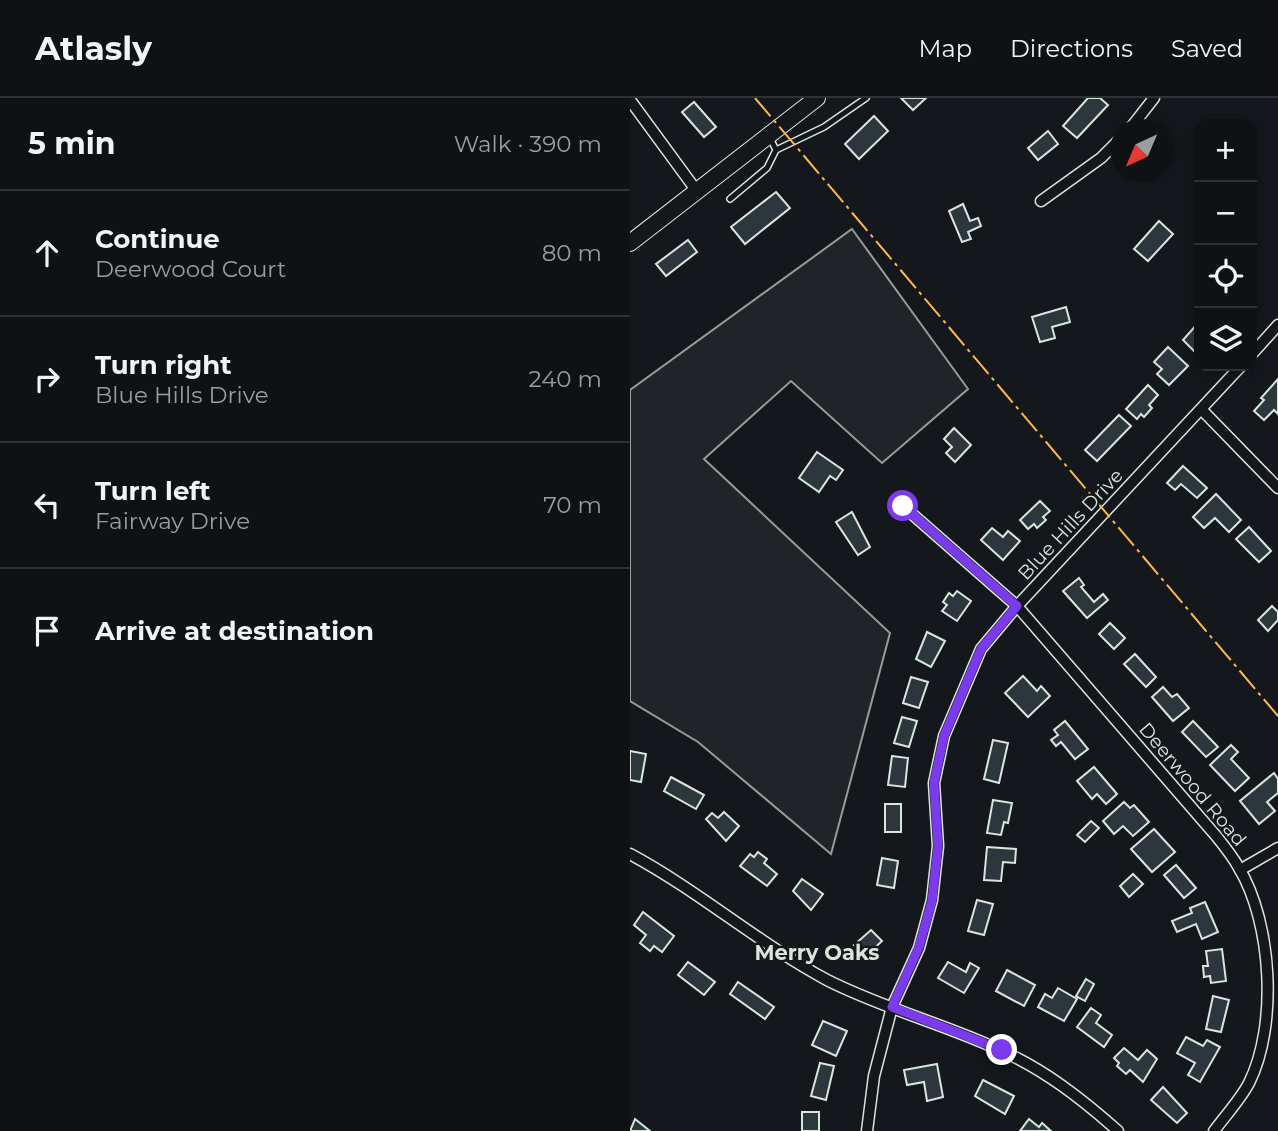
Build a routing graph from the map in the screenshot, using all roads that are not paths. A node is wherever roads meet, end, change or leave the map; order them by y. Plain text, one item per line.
1 (817, 98) edge
2 (866, 98) edge
3 (1154, 98) edge
4 (630, 100) edge
5 (1138, 119) edge
6 (772, 143) junction
7 (1110, 149) edge
8 (696, 190) junction
9 (730, 199) dead end
10 (1041, 201) dead end
11 (630, 243) edge
12 (1278, 325) edge
13 (1257, 348) edge
14 (1237, 371) edge
15 (1202, 410) junction
16 (1278, 488) edge
17 (903, 506) dead end
18 (1017, 606) junction
19 (1278, 848) edge
20 (630, 854) edge
21 (1240, 870) junction
22 (892, 1007) junction
23 (867, 1131) edge
24 (1118, 1131) edge
25 (1214, 1131) edge

1 - 6 main road
2 - 6 lane
3 - 5 street
4 - 8 street
6 - 8 main road
6 - 9 lane
7 - 10 street
8 - 11 main road
12 - 13 street
14 - 15 street, Blue Hills Drive
15 - 16 street
15 - 18 street, Blue Hills Drive
17 - 18 street, Deerwood Road
18 - 21 street, Deerwood Road
18 - 22 street, Blue Hills Drive
19 - 21 street
20 - 22 street
21 - 25 street, Deerwood Road
22 - 23 street, Blue Hills Drive
22 - 24 street

